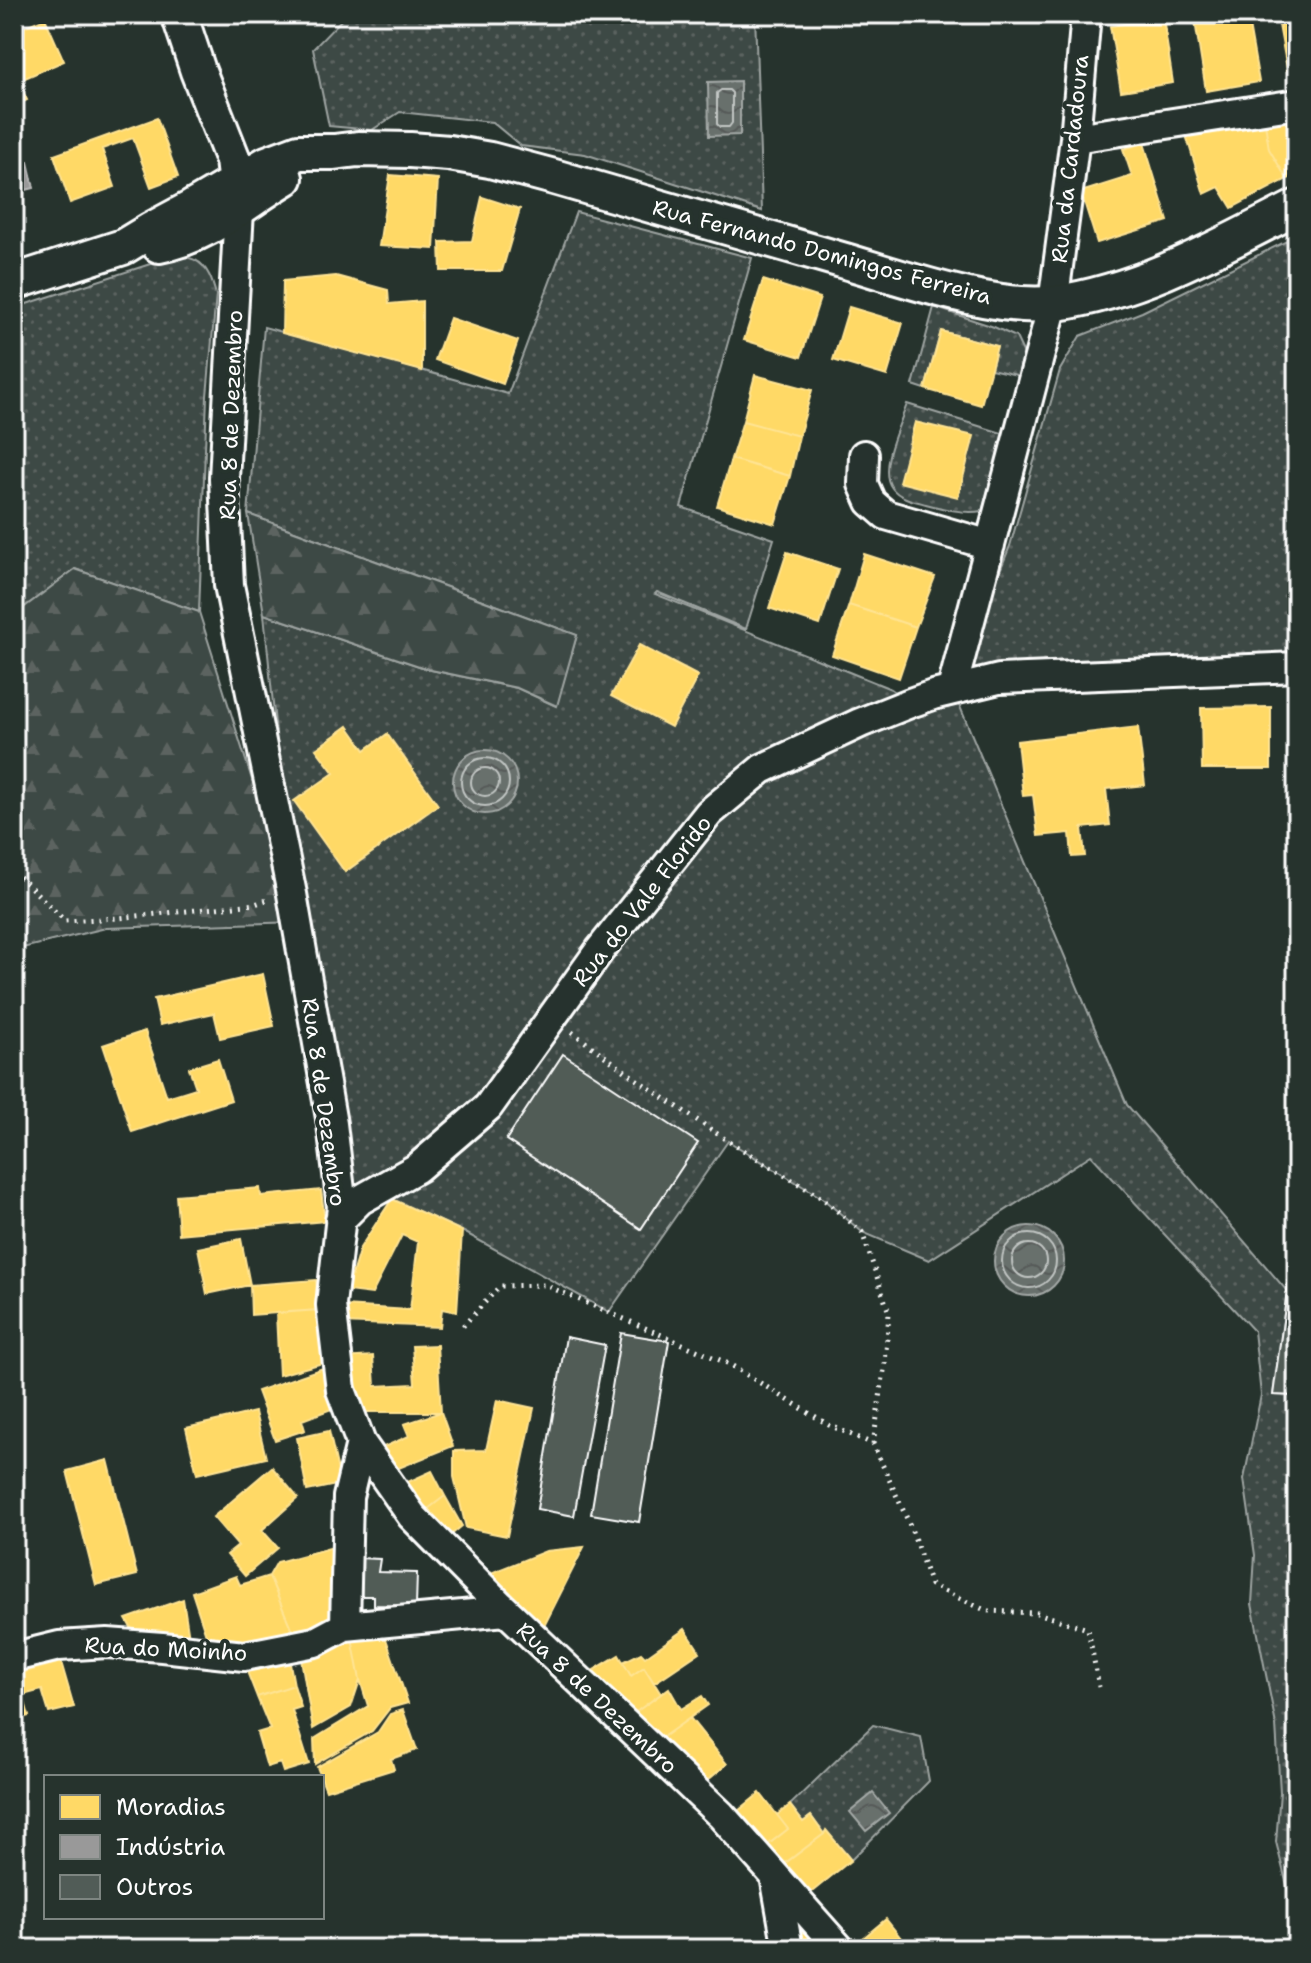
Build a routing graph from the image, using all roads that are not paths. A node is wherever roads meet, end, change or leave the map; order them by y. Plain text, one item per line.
1 (179, 14) edge
2 (1086, 14) edge
3 (1297, 104) edge
4 (1075, 138) junction
5 (237, 197) junction
6 (1297, 207) edge
7 (14, 282) edge
8 (1053, 304) junction
9 (864, 455) dead end
10 (990, 545) junction
11 (1297, 667) edge
12 (952, 689) junction
13 (340, 1220) junction
14 (361, 1443) junction
15 (506, 1611) junction
16 (345, 1626) junction
17 (14, 1657) edge
18 (775, 1875) junction
19 (788, 1949) edge
20 (840, 1949) edge

1 - 5 street, Rua 8 de Dezembro
2 - 4 street, Rua da Cardadoura
3 - 4 street
4 - 8 street, Rua da Cardadoura
5 - 7 street, Rua Fernando Domingos Ferreira
5 - 8 street, Rua Fernando Domingos Ferreira
5 - 13 street, Rua 8 de Dezembro
6 - 8 street, Rua Fernando Domingos Ferreira
8 - 10 street, Rua da Cardadoura
9 - 10 street
10 - 12 street, Rua da Cardadoura
11 - 12 street, Rua do Vale Florido
12 - 13 street, Rua do Vale Florido
13 - 14 street, Rua 8 de Dezembro
14 - 15 street, Rua 8 de Dezembro
14 - 16 street
15 - 16 street, Rua do Moinho
15 - 18 street, Rua 8 de Dezembro
16 - 17 street, Rua do Moinho
18 - 19 street
18 - 20 street, Rua 8 de Dezembro

